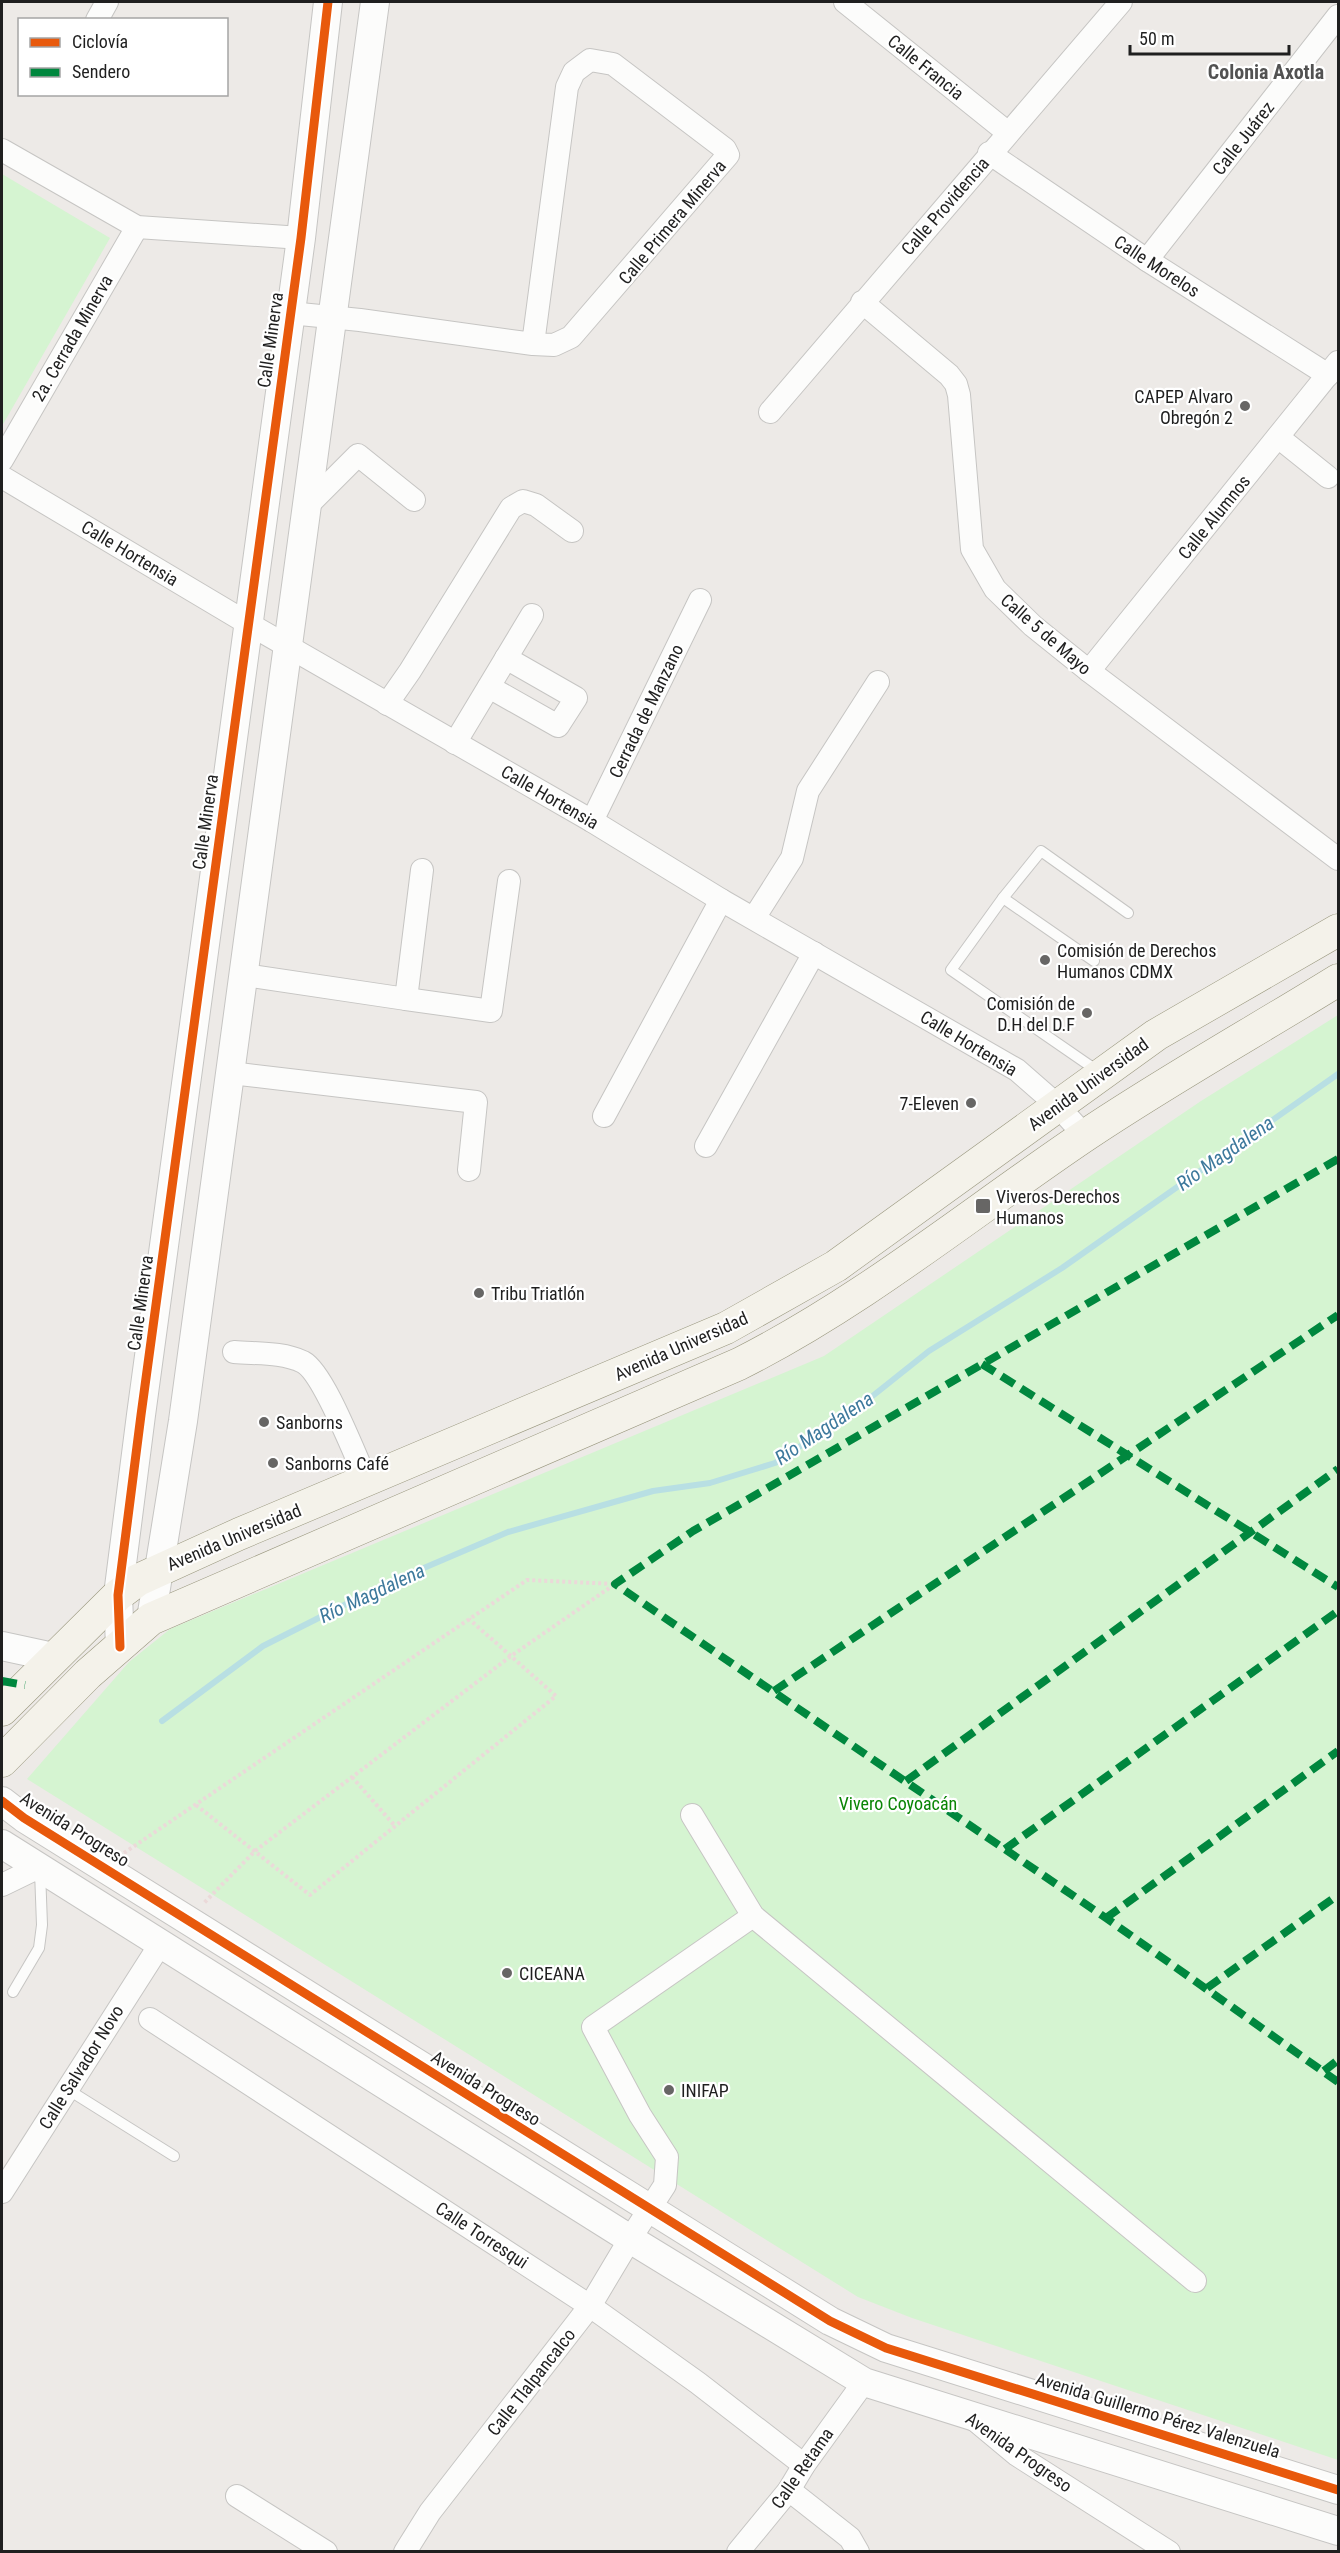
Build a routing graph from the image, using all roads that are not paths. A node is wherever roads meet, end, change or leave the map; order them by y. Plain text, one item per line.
1 (107, 2) edge
2 (328, 2) edge
3 (375, 2) edge
4 (845, 2) edge
5 (1121, 2) edge
6 (1338, 16) edge
7 (98, 18) edge
8 (1007, 132) junction
9 (2, 150) edge
10 (989, 153) junction
11 (137, 227) junction
12 (301, 238) junction
13 (1147, 260) junction
14 (862, 302) junction
15 (290, 313) junction
16 (333, 318) junction
17 (533, 344) junction
18 (1333, 369) edge
19 (771, 412) dead end
20 (1278, 437) junction
21 (4, 455) edge
22 (2, 477) edge
23 (1328, 477) dead end
24 (414, 500) dead end
25 (308, 505) junction
26 (572, 531) dead end
27 (700, 600) dead end
28 (532, 615) dead end
29 (249, 624) junction
30 (288, 647) junction
31 (506, 658) junction
32 (1089, 671) junction
33 (878, 682) dead end
34 (489, 687) junction
35 (387, 704) junction
36 (455, 743) junction
37 (592, 821) junction
38 (1338, 859) edge
39 (422, 870) dead end
40 (509, 881) dead end
41 (1003, 898) junction
42 (721, 900) junction
43 (1128, 913) dead end
44 (754, 918) junction
45 (1338, 930) edge
46 (814, 954) junction
47 (1094, 961) dead end
48 (244, 975) junction
49 (1338, 980) edge
50 (406, 999) junction
51 (231, 1072) junction
52 (1102, 1074) junction
53 (1057, 1105) junction
54 (604, 1116) dead end
55 (1085, 1136) junction
56 (706, 1146) dead end
57 (469, 1170) dead end
58 (234, 1352) dead end
59 (141, 1415) junction
60 (183, 1420) junction
61 (367, 1481) junction
62 (160, 1569) junction
63 (118, 1595) junction
64 (151, 1619) junction
65 (2, 1646) edge
66 (120, 1647) junction
67 (53, 1657) junction
68 (2, 1710) edge
69 (2, 1761) edge
70 (2, 1801) edge
71 (692, 1815) dead end
72 (2, 1844) edge
73 (39, 1867) junction
74 (2, 1885) edge
75 (753, 1916) junction
76 (161, 1943) junction
77 (13, 1992) dead end
78 (150, 2019) dead end
79 (450, 2085) junction
80 (67, 2089) junction
81 (431, 2114) junction
82 (174, 2156) dead end
83 (2, 2192) edge
84 (651, 2209) junction
85 (630, 2239) junction
86 (1195, 2281) dead end
87 (590, 2306) junction
88 (968, 2373) junction
89 (864, 2382) junction
90 (966, 2413) junction
91 (804, 2465) junction
92 (789, 2490) junction
93 (1338, 2490) edge
94 (237, 2496) dead end
95 (1338, 2531) edge
96 (326, 2552) edge
97 (405, 2552) edge
98 (738, 2552) edge
99 (858, 2552) edge
100 (1169, 2552) edge

1 - 7 street
2 - 12 street, Calle Minerva
3 - 16 street
4 - 8 street, Calle Francia
5 - 8 street, Calle Providencia
6 - 13 street, Calle Juárez
8 - 10 street, Calle Providencia
9 - 11 street
10 - 13 street, Calle Morelos
10 - 14 street, Calle Providencia
11 - 12 street
11 - 21 street, 2a. Cerrada Minerva
12 - 15 street, Calle Minerva
13 - 18 street, Calle Morelos
14 - 19 street, Calle Providencia
14 - 32 street, Calle 5 de Mayo
15 - 16 street, Calle Primera Minerva
15 - 29 street, Calle Minerva
16 - 17 street, Calle Primera Minerva
16 - 25 street
17 - 17 street, Calle Primera Minerva
18 - 20 street, Calle Alumnos
20 - 23 street
20 - 32 street, Calle Alumnos
22 - 29 street, Calle Hortensia
24 - 25 street
25 - 30 street
26 - 35 street
27 - 37 street, Cerrada de Manzano
28 - 31 street
29 - 30 street, Calle Hortensia
29 - 59 street, Calle Minerva
30 - 35 street, Calle Hortensia
30 - 48 street
31 - 34 street
31 - 34 street
32 - 38 street, Calle 5 de Mayo
33 - 44 street
34 - 36 street
35 - 36 street, Calle Hortensia
36 - 37 street, Calle Hortensia
37 - 42 street, Calle Hortensia
39 - 50 street
40 - 50 street
41 - 43 lane
41 - 47 lane
41 - 52 lane
42 - 44 street, Calle Hortensia
42 - 54 street
44 - 46 street, Calle Hortensia
45 - 52 main road, Avenida Universidad
46 - 53 street, Calle Hortensia
46 - 56 street
48 - 50 street
48 - 51 street
49 - 55 main road
51 - 57 street
51 - 60 street
52 - 53 main road, Avenida Universidad
53 - 55 street, Calle Hortensia
53 - 61 main road, Avenida Universidad
55 - 64 main road
58 - 61 street
59 - 60 street
59 - 63 street, Calle Minerva
60 - 62 street
61 - 62 main road, Avenida Universidad
62 - 63 main road, Avenida Universidad
62 - 64 street
63 - 66 street, Calle Minerva
63 - 67 main road, Avenida Universidad
64 - 66 main road
65 - 67 street
66 - 69 main road
67 - 68 main road, Avenida Universidad
70 - 79 street, Avenida Progreso
71 - 75 street
72 - 73 street, Avenida Progreso
73 - 74 street
73 - 76 street, Avenida Progreso
73 - 77 lane
75 - 84 street, Calle Tlalpancalco
75 - 86 street
76 - 80 street, Calle Salvador Novo
76 - 81 street, Avenida Progreso
78 - 87 street, Calle Torresqui
79 - 81 street
79 - 84 street, Avenida Progreso
80 - 82 lane
80 - 83 street, Calle Salvador Novo
81 - 85 street, Avenida Progreso
84 - 85 street, Calle Tlalpancalco
84 - 88 street, Avenida Progreso
85 - 87 street, Calle Tlalpancalco
85 - 89 street, Avenida Progreso
87 - 91 street, Calle Torresqui
87 - 97 street, Calle Tlalpancalco
88 - 90 street
88 - 93 street, Avenida Guillermo Pérez Valenzuela
89 - 90 street, Avenida Progreso
89 - 91 street, Calle Retama
90 - 95 street
90 - 100 street, Avenida Progreso
91 - 92 street, Calle Retama
92 - 98 street, Calle Retama
92 - 99 street
94 - 96 street

